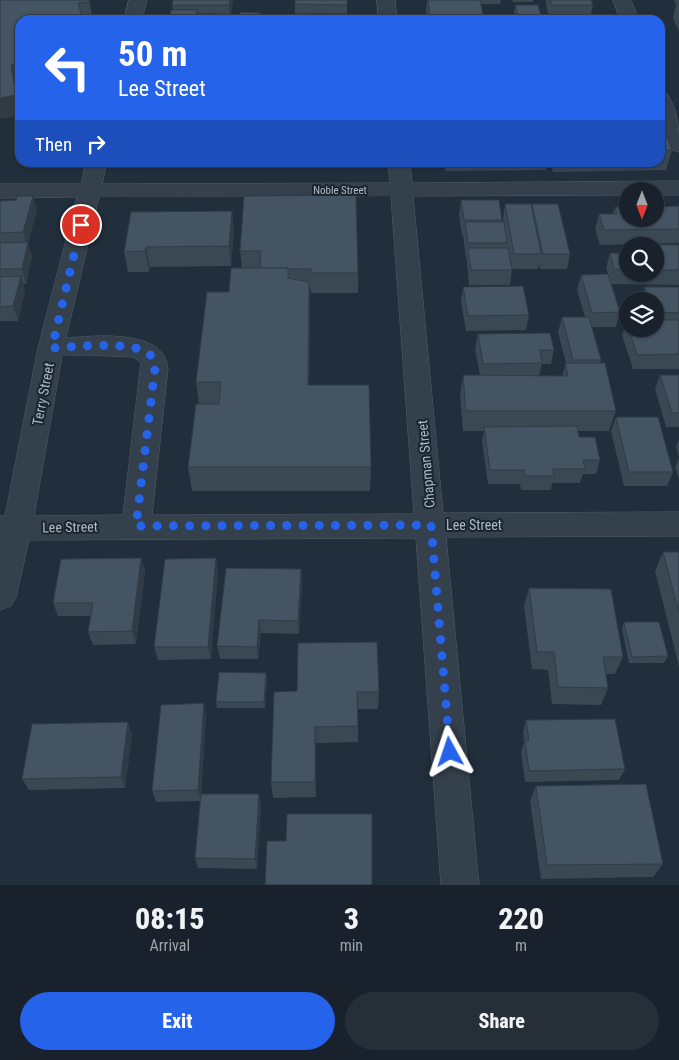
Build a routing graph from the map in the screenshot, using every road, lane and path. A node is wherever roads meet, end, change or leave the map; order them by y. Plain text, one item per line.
1 (138, 0) edge
2 (386, 0) edge
3 (622, 0) edge
4 (134, 15) edge
5 (388, 15) edge
6 (628, 15) edge
7 (665, 111) edge
8 (679, 146) edge
9 (96, 167) edge
10 (401, 176) edge
11 (679, 188) edge
12 (0, 191) edge
13 (90, 191) junction
14 (52, 348) junction
15 (679, 524) edge
16 (431, 525) junction
17 (136, 526) junction
18 (8, 528) edge
19 (0, 597) edge
20 (460, 885) edge

1 - 4 street
2 - 5 street
3 - 6 street
7 - 8 street
9 - 13 street, Terry Street
10 - 11 street, Noble Street
10 - 13 street, Noble Street
10 - 16 street, Chapman Street
12 - 13 street, Noble Street
13 - 14 street, Terry Street
14 - 17 street
14 - 18 street, Terry Street
15 - 16 street, Lee Street
16 - 17 street, Lee Street
16 - 20 street, Chapman Street
17 - 18 street, Lee Street
18 - 19 street, Terry Street

